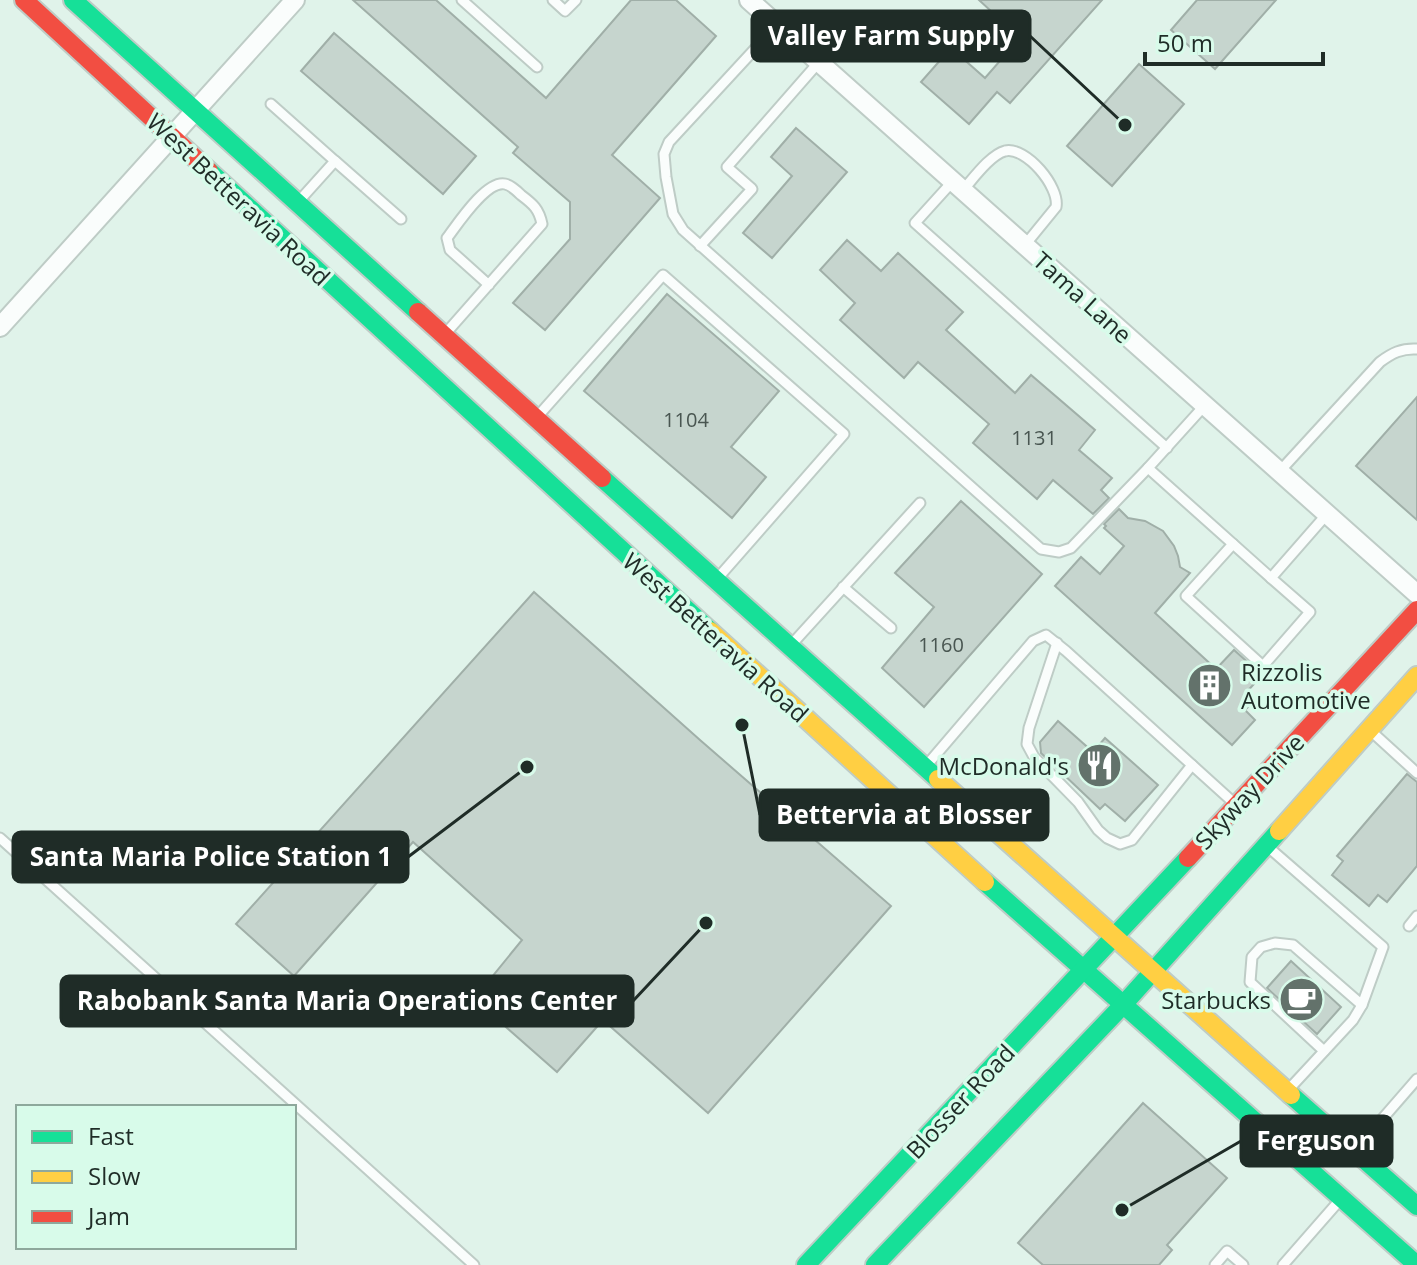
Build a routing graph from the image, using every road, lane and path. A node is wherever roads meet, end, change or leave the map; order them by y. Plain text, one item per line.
1 (24, 0) edge
2 (73, 0) edge
3 (295, 0) edge
4 (462, 0) edge
5 (553, 0) edge
6 (576, 0) edge
7 (749, 0) edge
8 (777, 25) junction
9 (819, 62) junction
10 (537, 67) dead end
11 (271, 104) dead end
12 (195, 112) junction
13 (173, 138) junction
14 (335, 161) junction
15 (958, 186) junction
16 (297, 204) junction
17 (401, 219) dead end
18 (1025, 245) junction
19 (700, 246) junction
20 (489, 285) junction
21 (0, 327) edge
22 (444, 336) junction
23 (1417, 349) edge
24 (1205, 405) junction
25 (536, 418) junction
26 (1167, 448) junction
27 (1148, 468) junction
28 (1280, 471) junction
29 (920, 503) dead end
30 (1327, 514) junction
31 (1233, 544) junction
32 (1271, 578) junction
33 (716, 580) junction
34 (843, 587) junction
35 (1417, 594) edge
36 (1417, 610) edge
37 (891, 628) dead end
38 (1057, 643) junction
39 (790, 647) junction
40 (1417, 676) edge
41 (1369, 730) junction
42 (1192, 765) junction
43 (925, 767) junction
44 (1417, 773) edge
45 (1237, 805) junction
46 (0, 838) edge
47 (1266, 846) junction
48 (1417, 916) edge
49 (1409, 926) dead end
50 (1114, 938) junction
51 (1083, 971) junction
52 (1153, 972) junction
53 (1362, 1005) junction
54 (1122, 1006) junction
55 (1324, 1051) junction
56 (1417, 1079) edge
57 (1287, 1091) junction
58 (1355, 1151) junction
59 (1342, 1198) junction
60 (1417, 1206) edge
61 (474, 1265) edge
62 (806, 1265) edge
63 (875, 1265) edge
64 (1215, 1265) edge
65 (1243, 1265) edge
66 (1283, 1265) edge
67 (1417, 1265) edge

1 - 13 main road, West Betteravia Road
2 - 12 main road, West Betteravia Road
3 - 12 street
4 - 10 lane
5 - 6 lane
7 - 8 street, Tama Lane
8 - 9 street, Tama Lane
8 - 19 lane
9 - 15 street, Tama Lane
9 - 19 lane
11 - 14 lane
12 - 13 street
12 - 16 main road, West Betteravia Road
13 - 21 street
13 - 51 main road, West Betteravia Road
14 - 16 lane
14 - 17 lane
15 - 18 street, Tama Lane
15 - 18 lane
15 - 26 lane
16 - 22 main road, West Betteravia Road
18 - 24 street, Tama Lane
19 - 27 lane
20 - 20 lane
20 - 22 lane
22 - 25 main road, West Betteravia Road
23 - 28 lane
24 - 26 lane
24 - 28 street, Tama Lane
25 - 33 main road, West Betteravia Road
25 - 33 lane
26 - 27 lane
27 - 31 lane
28 - 30 street, Tama Lane
29 - 34 lane
30 - 32 lane
30 - 35 street, Tama Lane
31 - 32 lane
31 - 32 lane
33 - 39 main road, West Betteravia Road
34 - 37 lane
34 - 39 lane
36 - 45 main road, Skyway Drive
38 - 42 lane
38 - 42 lane
38 - 43 lane
39 - 43 main road, West Betteravia Road
40 - 41 main road, Skyway Drive
41 - 44 lane
41 - 47 main road, Skyway Drive
42 - 45 lane
43 - 50 main road, West Betteravia Road
45 - 50 main road, Skyway Drive
46 - 61 lane
47 - 52 main road, Skyway Drive
47 - 53 lane
48 - 49 lane
50 - 51 main road, Blosser Road
50 - 52 main road, West Betteravia Road
51 - 54 main road, West Betteravia Road
51 - 62 main road, Blosser Road
52 - 54 main road
52 - 57 main road, West Betteravia Road
53 - 55 lane
53 - 55 lane
54 - 59 main road, West Betteravia Road
54 - 63 main road
55 - 57 lane
56 - 58 lane
57 - 58 main road, West Betteravia Road
58 - 60 main road, West Betteravia Road
59 - 66 lane
59 - 67 main road, West Betteravia Road
64 - 65 lane

